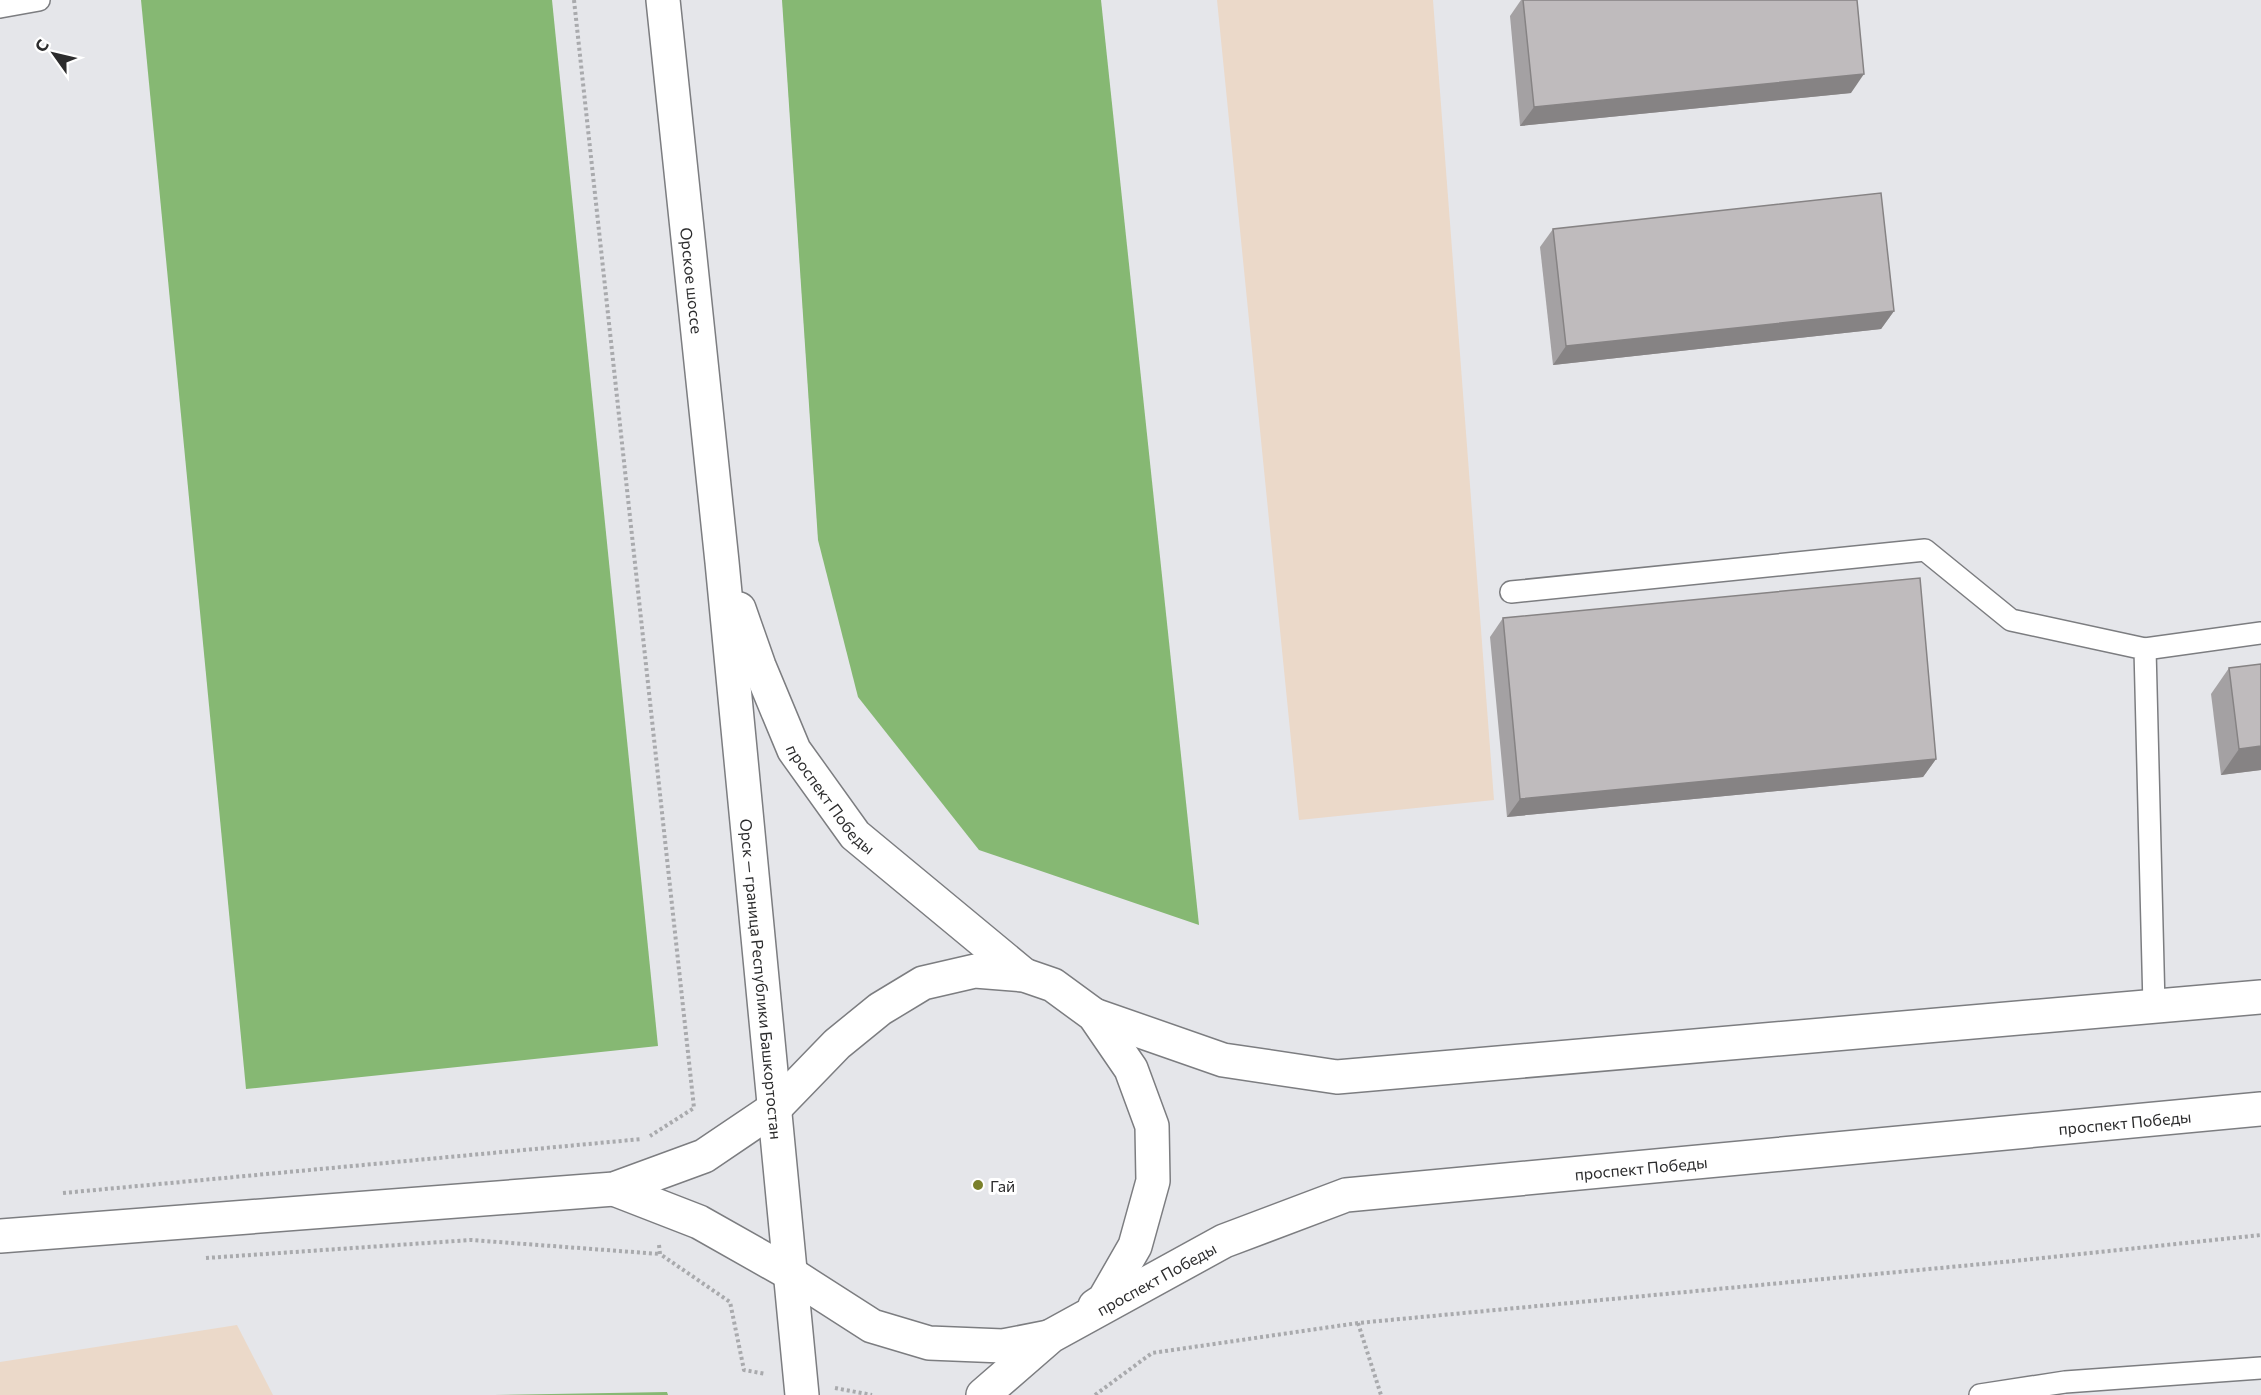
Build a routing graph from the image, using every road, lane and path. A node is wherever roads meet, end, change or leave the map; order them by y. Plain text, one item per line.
1 (39, 0) edge
2 (574, 0) edge
3 (663, 0) edge
4 (0, 6) edge
5 (722, 562) junction
6 (1511, 592) dead end
7 (2261, 633) edge
8 (2145, 649) junction
9 (1024, 975) junction
10 (2261, 997) edge
11 (2154, 1006) junction
12 (1094, 1016) junction
13 (776, 1108) junction
14 (2261, 1109) edge
15 (614, 1189) junction
16 (59, 1193) dead end
17 (654, 1205) junction
18 (2261, 1235) edge
19 (0, 1236) edge
20 (660, 1254) junction
21 (200, 1259) dead end
22 (791, 1274) junction
23 (1358, 1323) junction
24 (1051, 1336) junction
25 (2261, 1368) edge
26 (801, 1388) edge
27 (872, 1395) edge
28 (983, 1395) edge
29 (1095, 1395) edge
30 (1381, 1395) edge
31 (1980, 1395) edge

1 - 4 lane
2 - 16 path
3 - 5 main road, Орское шоссе
5 - 9 main road, проспект Победы
5 - 13 main road, Орск — граница Республики Башкортостан
6 - 8 lane
7 - 8 lane
8 - 11 lane
9 - 12 main road
9 - 13 main road
10 - 11 main road
11 - 12 main road
12 - 24 main road
13 - 15 main road
13 - 22 main road, Орск — граница Республики Башкортостан
14 - 24 main road, проспект Победы
15 - 17 main road
15 - 19 main road
17 - 20 path
17 - 22 main road
18 - 23 path
20 - 21 path
20 - 26 path
22 - 24 main road
22 - 26 main road, Орск — граница Республики Башкортостан
23 - 29 path
23 - 30 path
24 - 28 main road
25 - 31 lane
26 - 27 path

